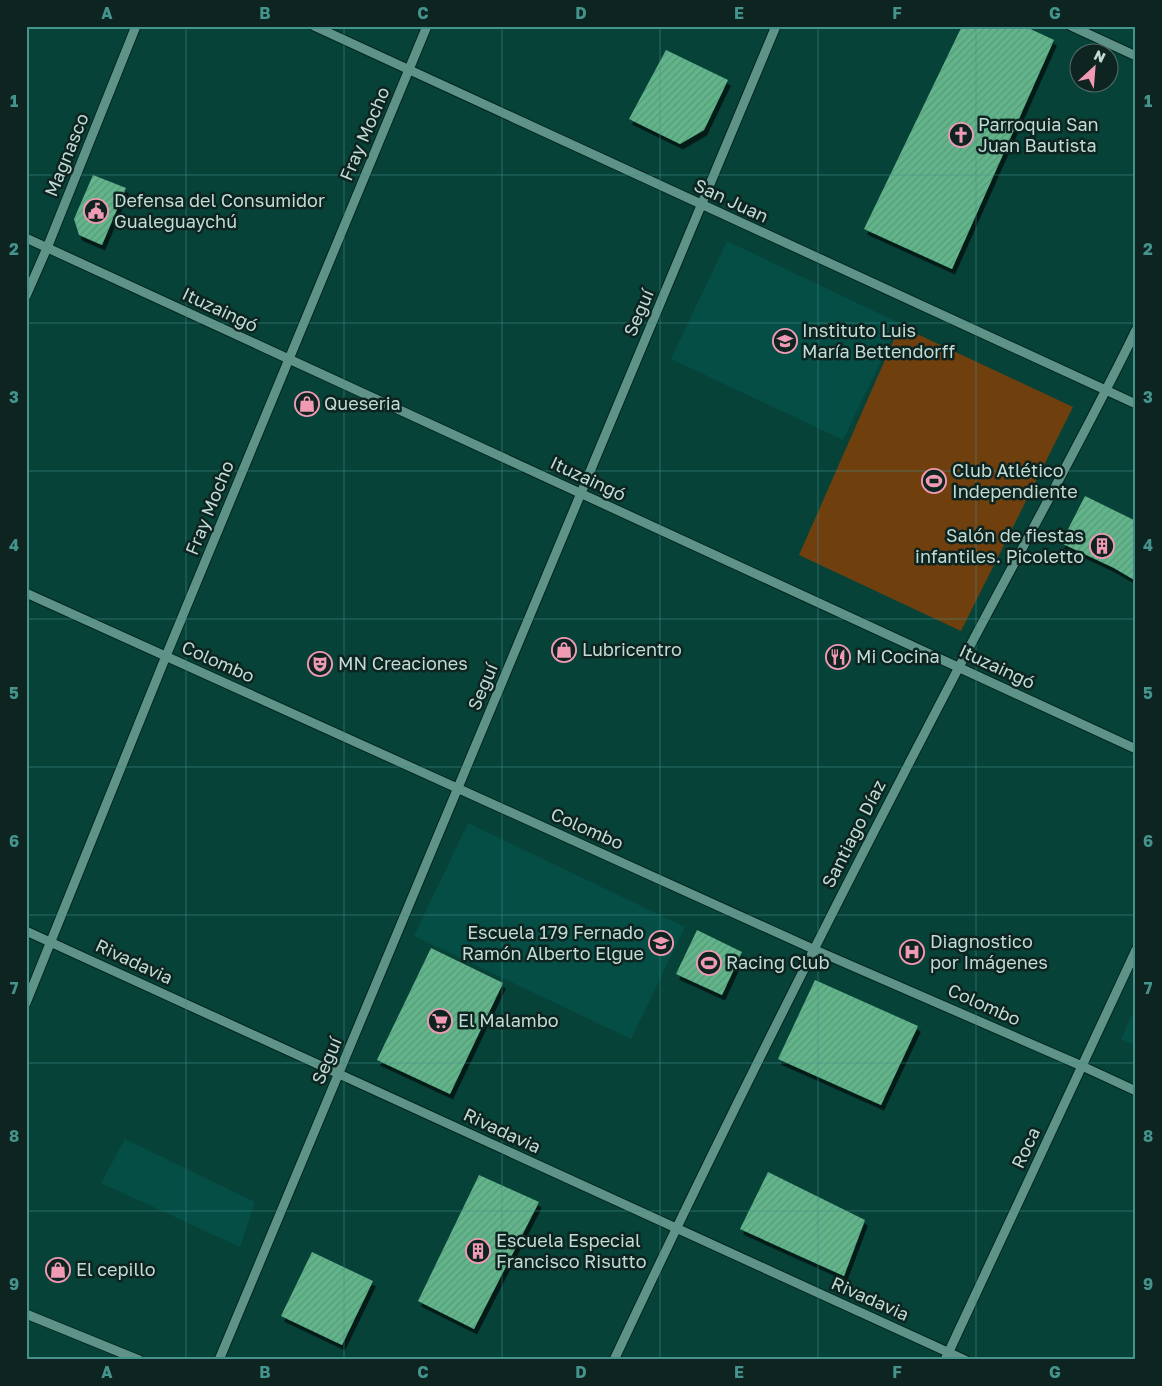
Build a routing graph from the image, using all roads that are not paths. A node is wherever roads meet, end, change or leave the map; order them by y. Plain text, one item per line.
1 (136, 26) edge
2 (314, 26) edge
3 (427, 26) edge
4 (776, 26) edge
5 (1071, 26) edge
6 (1136, 56) edge
7 (409, 71) junction
8 (702, 205) junction
9 (26, 238) edge
10 (47, 248) junction
11 (26, 296) edge
12 (1136, 330) edge
13 (288, 360) junction
14 (1106, 391) junction
15 (1136, 404) edge
16 (581, 494) junction
17 (26, 593) edge
18 (166, 656) junction
19 (958, 667) junction
20 (1136, 749) edge
21 (458, 788) junction
22 (26, 931) edge
23 (51, 941) junction
24 (814, 949) junction
25 (1136, 950) edge
26 (26, 1003) edge
27 (1082, 1066) junction
28 (339, 1074) junction
29 (1136, 1091) edge
30 (676, 1228) junction
31 (26, 1314) edge
32 (947, 1356) edge
33 (139, 1360) edge
34 (218, 1360) edge
35 (614, 1360) edge
36 (965, 1360) edge

1 - 10 street, Magnasco
2 - 7 street, San Juan
3 - 7 street, Fray Mocho
4 - 8 street, Seguí
5 - 6 street
7 - 8 street, San Juan
7 - 13 street, Fray Mocho
8 - 14 street, San Juan
8 - 16 street, Seguí
9 - 10 street, Ituzaingó
10 - 11 street, Magnasco
10 - 13 street, Ituzaingó
12 - 14 street, Santiago Díaz
13 - 16 street, Ituzaingó
13 - 18 street, Fray Mocho
14 - 15 street, San Juan
14 - 19 street, Santiago Díaz
16 - 19 street, Ituzaingó
16 - 21 street, Seguí
17 - 18 street, Colombo
18 - 21 street, Colombo
18 - 23 street, Fray Mocho
19 - 20 street, Ituzaingó
19 - 24 street, Santiago Díaz
21 - 24 street, Colombo
21 - 28 street, Seguí
22 - 23 street, Rivadavia
23 - 26 street, Fray Mocho
23 - 28 street, Rivadavia
24 - 27 street, Colombo
24 - 30 street, Santiago Díaz
25 - 27 street, Roca
27 - 29 street, Colombo
27 - 32 street, Roca
28 - 30 street, Rivadavia
28 - 34 street, Seguí
30 - 32 street, Rivadavia
30 - 35 street, Santiago Díaz
31 - 33 street
32 - 36 street, Rivadavia

